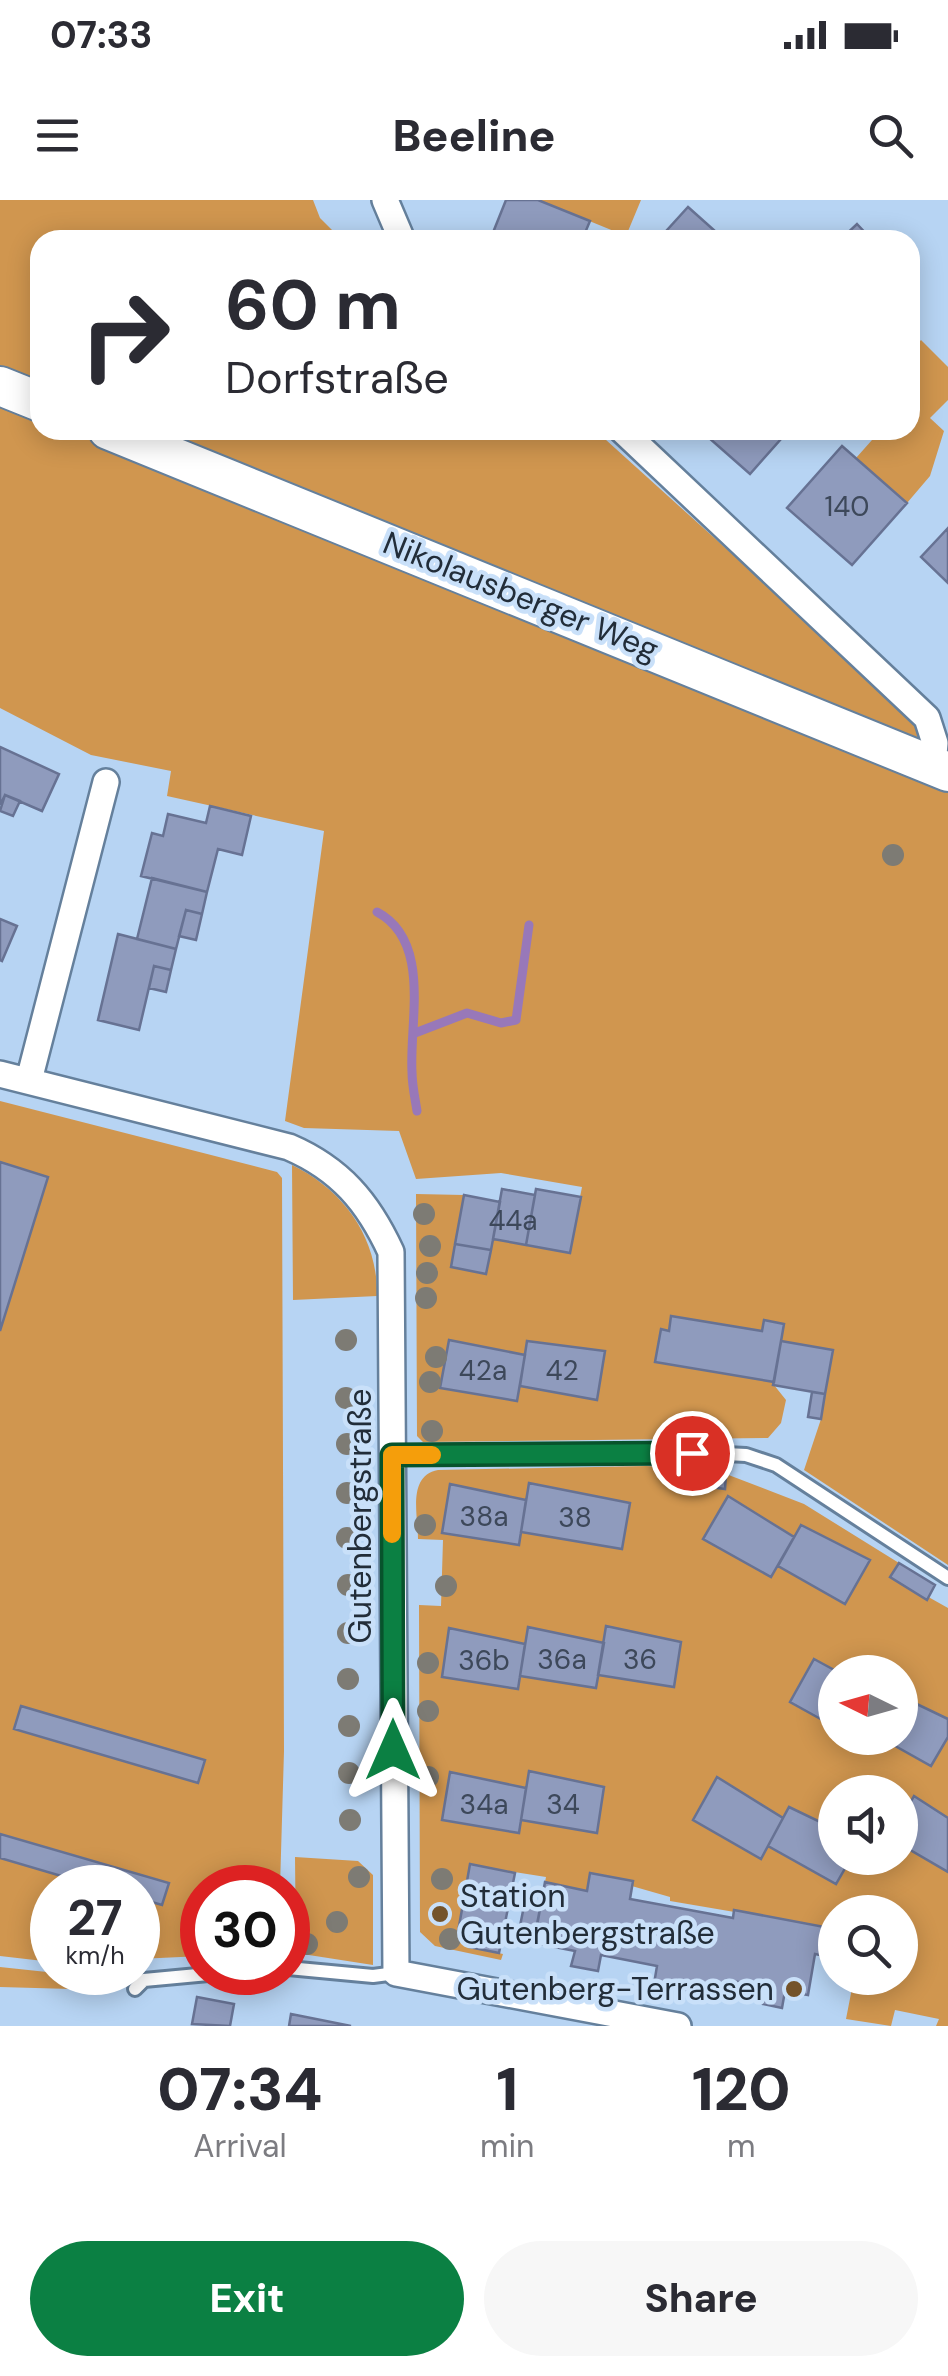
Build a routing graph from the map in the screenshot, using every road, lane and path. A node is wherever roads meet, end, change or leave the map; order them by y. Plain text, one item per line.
1 (384, 200) edge
2 (398, 230) edge
3 (0, 386) edge
4 (30, 398) edge
5 (133, 440) edge
6 (633, 440) edge
7 (940, 768) edge
8 (106, 782) dead end
9 (0, 1074) edge
10 (29, 1080) junction
11 (392, 1455) junction
12 (948, 1578) edge
13 (310, 1970) edge
14 (396, 1973) junction
15 (678, 2026) edge

1 - 2 street
3 - 4 street
5 - 7 street, Nikolausberger Weg
6 - 7 street, Nikolausberger Weg
8 - 10 street
9 - 10 street, Gutenbergstraße
10 - 11 street, Gutenbergstraße
11 - 12 lane
11 - 14 street, Gutenbergstraße
13 - 14 lane
14 - 15 street

